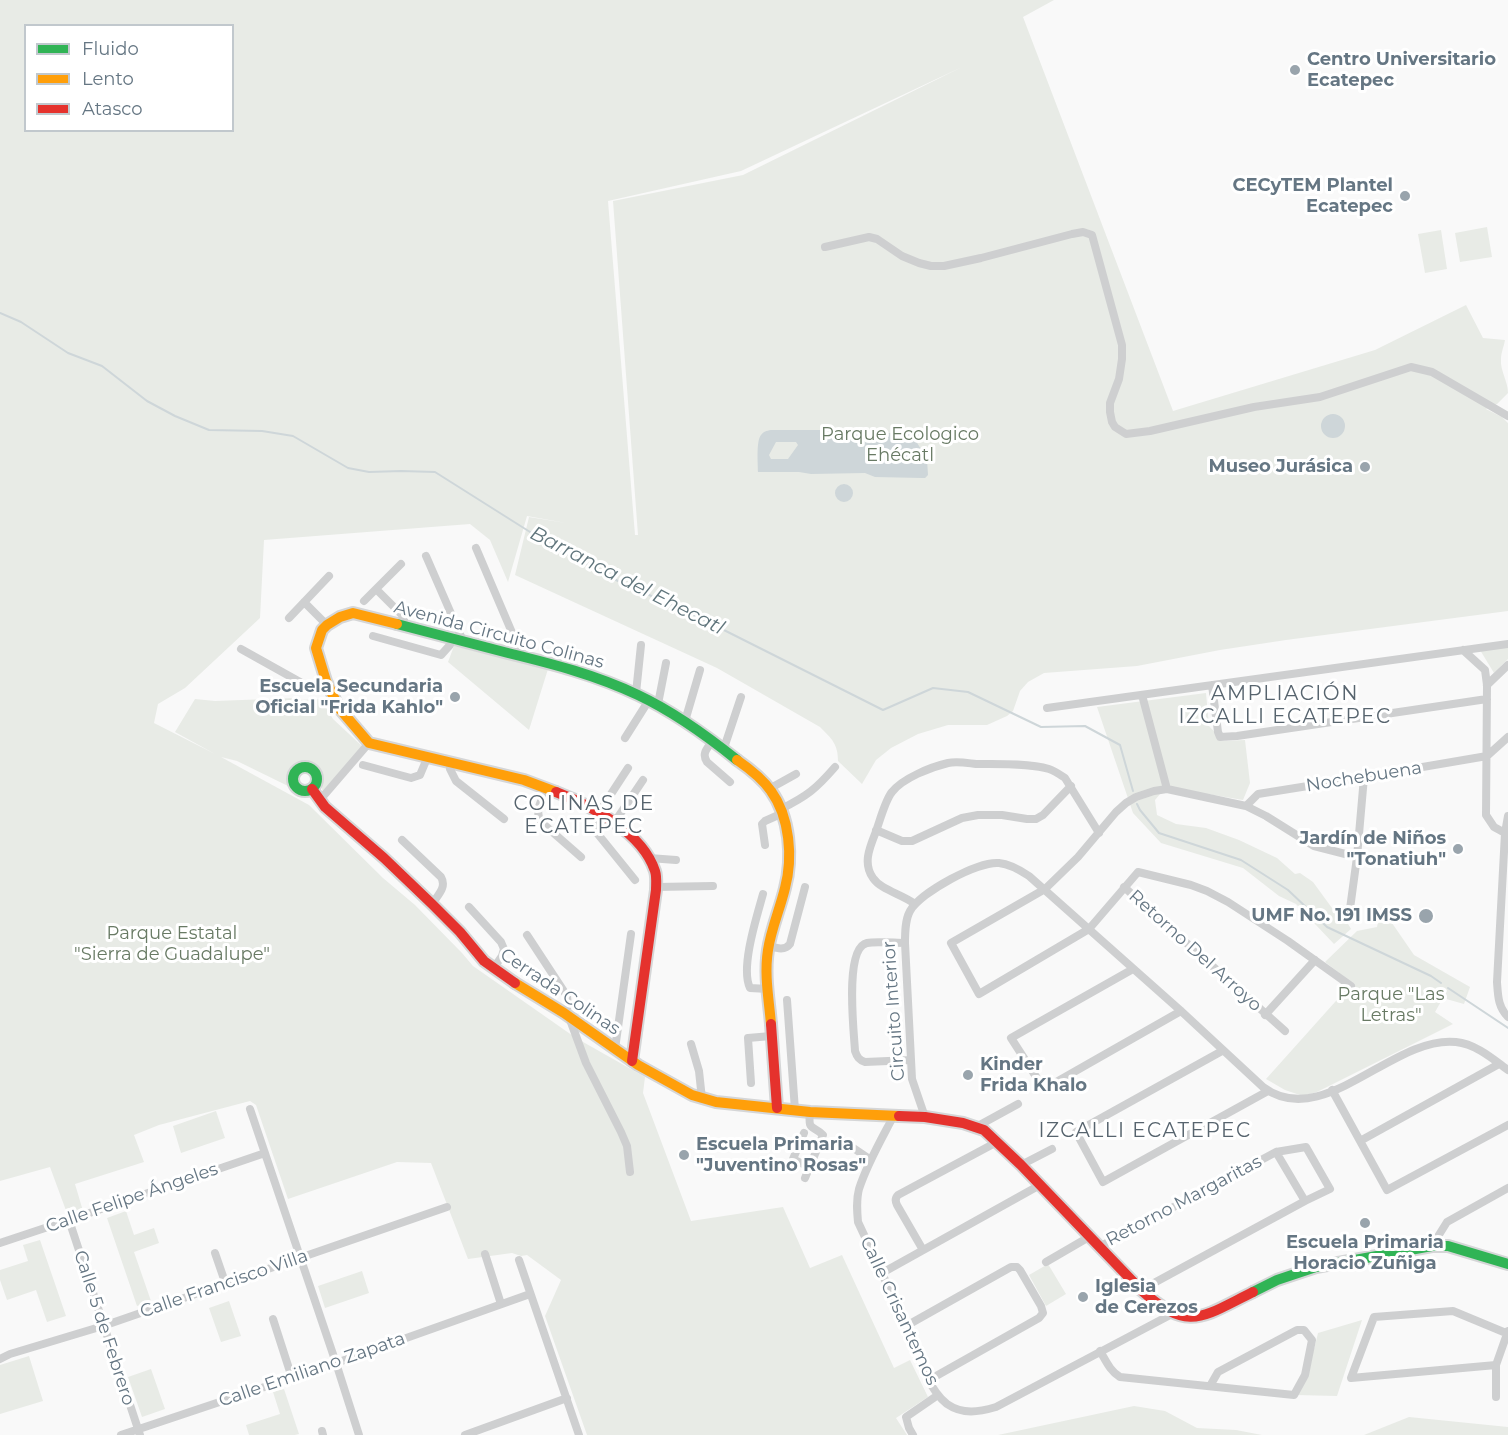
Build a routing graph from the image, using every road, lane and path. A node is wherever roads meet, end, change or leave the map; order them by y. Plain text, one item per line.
1 (825, 247) dead end
2 (1508, 416) edge
3 (476, 548) dead end
4 (426, 556) dead end
5 (401, 564) dead end
6 (329, 576) dead end
7 (376, 589) junction
8 (364, 601) dead end
9 (304, 602) junction
10 (290, 618) dead end
11 (327, 625) junction
12 (402, 626) junction
13 (373, 636) dead end
14 (451, 638) junction
15 (463, 641) junction
16 (1508, 644) edge
17 (641, 645) dead end
18 (241, 649) dead end
19 (1463, 650) junction
20 (522, 656) junction
21 (666, 663) dead end
22 (1508, 665) edge
23 (700, 670) dead end
24 (326, 681) junction
25 (1212, 685) junction
26 (1487, 685) junction
27 (636, 693) junction
28 (1142, 694) junction
29 (741, 697) dead end
30 (1487, 699) junction
31 (654, 702) junction
32 (1047, 708) dead end
33 (685, 721) junction
34 (1508, 737) edge
35 (625, 738) dead end
36 (713, 740) junction
37 (369, 742) junction
38 (724, 748) junction
39 (428, 756) junction
40 (1487, 756) junction
41 (450, 762) junction
42 (363, 765) dead end
43 (835, 767) dead end
44 (628, 768) dead end
45 (796, 774) dead end
46 (1364, 777) junction
47 (644, 780) dead end
48 (730, 782) dead end
49 (1071, 786) junction
50 (547, 788) junction
51 (312, 789) dead end
52 (769, 789) junction
53 (1167, 789) junction
54 (320, 800) junction
55 (1246, 807) junction
56 (782, 811) junction
57 (600, 815) junction
58 (1508, 816) edge
59 (504, 819) dead end
60 (614, 823) junction
61 (876, 830) junction
62 (1098, 833) junction
63 (1506, 833) edge
64 (402, 840) dead end
65 (765, 846) dead end
66 (582, 856) dead end
67 (1357, 857) junction
68 (649, 858) junction
69 (676, 860) dead end
70 (635, 880) dead end
71 (713, 886) dead end
72 (656, 887) junction
73 (805, 887) dead end
74 (1124, 887) junction
75 (1045, 889) junction
76 (763, 894) dead end
77 (432, 904) junction
78 (915, 904) junction
79 (469, 907) dead end
80 (1349, 916) dead end
81 (1089, 929) junction
82 (631, 934) dead end
83 (526, 935) dead end
84 (905, 943) junction
85 (768, 946) junction
86 (1315, 960) junction
87 (493, 969) junction
88 (1133, 969) junction
89 (1351, 986) dead end
90 (768, 989) junction
91 (1498, 997) junction
92 (1508, 997) edge
93 (787, 1000) dead end
94 (1181, 1011) junction
95 (566, 1015) junction
96 (1265, 1015) junction
97 (1508, 1017) edge
98 (1285, 1031) dead end
99 (771, 1036) junction
100 (691, 1044) dead end
101 (615, 1049) junction
102 (1222, 1051) junction
103 (911, 1060) junction
104 (632, 1061) junction
105 (1499, 1064) junction
106 (1508, 1071) edge
107 (751, 1083) dead end
108 (1332, 1090) junction
109 (1268, 1091) junction
110 (702, 1099) junction
111 (1018, 1104) dead end
112 (777, 1108) junction
113 (250, 1109) dead end
114 (795, 1110) junction
115 (810, 1112) junction
116 (893, 1117) junction
117 (925, 1117) junction
118 (1508, 1125) edge
119 (976, 1127) junction
120 (804, 1133) dead end
121 (843, 1141) dead end
122 (1360, 1141) junction
123 (997, 1142) junction
124 (1052, 1149) dead end
125 (1276, 1152) junction
126 (265, 1153) junction
127 (871, 1160) junction
128 (1022, 1165) junction
129 (809, 1167) junction
130 (630, 1172) dead end
131 (805, 1178) dead end
132 (1040, 1185) junction
133 (1508, 1188) edge
134 (1305, 1201) junction
135 (447, 1207) dead end
136 (69, 1220) junction
137 (1089, 1237) junction
138 (0, 1243) edge
139 (1432, 1246) junction
140 (1099, 1247) junction
141 (923, 1250) junction
142 (214, 1253) dead end
143 (485, 1254) dead end
144 (301, 1257) junction
145 (519, 1260) dead end
146 (1046, 1262) dead end
147 (1508, 1264) edge
148 (882, 1273) junction
149 (225, 1282) junction
150 (1141, 1290) junction
151 (530, 1294) junction
152 (501, 1304) junction
153 (1172, 1314) junction
154 (273, 1319) dead end
155 (103, 1326) junction
156 (906, 1326) junction
157 (1507, 1332) edge
158 (1100, 1351) junction
159 (0, 1359) edge
160 (336, 1363) junction
161 (1496, 1365) junction
162 (292, 1378) junction
163 (929, 1380) junction
164 (1210, 1386) junction
165 (938, 1395) junction
166 (1496, 1397) dead end
167 (567, 1398) junction
168 (139, 1432) edge
169 (121, 1435) edge
170 (359, 1435) edge
171 (465, 1435) edge
172 (579, 1435) edge
173 (913, 1435) edge

1 - 2 street
3 - 20 street
4 - 15 street
5 - 7 street
6 - 9 street
7 - 8 street
7 - 12 street
9 - 10 street
9 - 11 street
11 - 12 street, Avenida Circuito Colinas
11 - 24 street
12 - 14 street, Avenida Circuito Colinas
13 - 14 street
14 - 15 street, Avenida Circuito Colinas
15 - 20 street, Avenida Circuito Colinas
16 - 19 street
17 - 27 street
18 - 24 street
19 - 25 street
19 - 26 street
20 - 27 street, Avenida Circuito Colinas
21 - 31 street
22 - 26 street
23 - 33 street
24 - 37 street
25 - 28 street
25 - 30 street
26 - 30 street
27 - 31 street, Avenida Circuito Colinas
28 - 32 street
28 - 53 street
29 - 38 street
30 - 40 street
31 - 33 street, Avenida Circuito Colinas
31 - 35 street
33 - 36 street, Avenida Circuito Colinas
34 - 40 street
36 - 38 street, Avenida Circuito Colinas
36 - 48 street
37 - 39 street
37 - 54 street
38 - 52 street, Avenida Circuito Colinas
39 - 41 street
39 - 42 street
40 - 46 street, Nochebuena
40 - 63 street
41 - 50 street
41 - 59 street
43 - 56 street
44 - 57 street
45 - 52 street
46 - 55 street, Nochebuena
46 - 67 street
47 - 60 street
49 - 61 street
49 - 61 street
49 - 62 street
50 - 57 street
50 - 66 street
51 - 54 street, Cerrada Colinas
52 - 56 street, Avenida Circuito Colinas
53 - 55 street
53 - 62 street
54 - 77 street, Cerrada Colinas
55 - 67 street
56 - 65 street
56 - 85 street, Avenida Circuito Colinas
57 - 60 street
57 - 70 street
58 - 63 street
60 - 68 street
61 - 78 street
62 - 75 street
63 - 91 street
64 - 77 street
67 - 80 street
68 - 69 street
68 - 72 street
71 - 72 street
72 - 104 street
73 - 85 street
74 - 81 street, Retorno Del Arroyo
74 - 86 street, Retorno Del Arroyo
74 - 96 street, Retorno Del Arroyo
75 - 78 street
75 - 81 street
75 - 81 street, Retorno Del Arroyo
76 - 90 street
77 - 87 street, Cerrada Colinas
78 - 84 street, Circuito Interior
79 - 87 street
81 - 88 street
82 - 101 street
83 - 95 street
84 - 103 street, Circuito Interior
84 - 103 street
85 - 90 street, Avenida Circuito Colinas
86 - 89 street, Retorno Del Arroyo
86 - 96 street, Retorno Del Arroyo
87 - 95 street, Cerrada Colinas
88 - 94 street
88 - 94 street
90 - 99 street, Avenida Circuito Colinas
91 - 92 street
91 - 97 street
93 - 114 street
94 - 102 street
95 - 101 street, Cerrada Colinas
95 - 130 street
96 - 98 street, Retorno Del Arroyo
99 - 107 street
99 - 112 street, Avenida Circuito Colinas
100 - 110 street
101 - 104 street, Cerrada Colinas
102 - 109 street
102 - 109 street
103 - 117 street, Circuito Interior
104 - 110 street, Cerrada Colinas
105 - 106 street
105 - 108 street
105 - 122 street
108 - 109 street
108 - 122 street
110 - 112 street, Cerrada Colinas
111 - 119 street
112 - 114 street
113 - 126 street
114 - 115 street
115 - 116 street
115 - 129 street
116 - 117 street
116 - 127 street, Calle Crisantemos
117 - 119 street
118 - 122 street
119 - 123 street
120 - 129 street
121 - 127 street
123 - 128 street
123 - 141 street
124 - 128 street
125 - 134 street, Retorno Margaritas
125 - 134 street
125 - 140 street, Retorno Margaritas
126 - 136 street, Calle Felipe Ángeles
126 - 144 street
127 - 148 street, Calle Crisantemos
128 - 132 street
129 - 131 street
132 - 137 street
132 - 141 street
133 - 139 street
134 - 150 street
135 - 144 street, Calle Francisco Villa
136 - 138 street, Calle Felipe Ángeles
136 - 155 street, Calle 5 de Febrero
137 - 140 street
137 - 146 street
139 - 147 street
139 - 153 street
140 - 150 street
141 - 148 street
142 - 149 street
143 - 152 street
144 - 149 street, Calle Francisco Villa
144 - 160 street
145 - 151 street
148 - 156 street, Calle Crisantemos
149 - 155 street, Calle Francisco Villa
150 - 153 street
151 - 152 street, Calle Emiliano Zapata
151 - 167 street
152 - 160 street, Calle Emiliano Zapata
153 - 158 street, Calle Crisantemos
154 - 162 street
155 - 159 street, Calle Francisco Villa
155 - 168 street, Calle 5 de Febrero
156 - 163 street, Calle Crisantemos
156 - 163 street
157 - 161 street
157 - 161 street
158 - 164 street
158 - 165 street, Calle Crisantemos
160 - 162 street, Calle Emiliano Zapata
160 - 170 street
161 - 166 street
162 - 168 street, Calle Emiliano Zapata
163 - 165 street, Calle Crisantemos
164 - 164 street
165 - 173 street
167 - 171 street
167 - 172 street
168 - 169 street, Calle Emiliano Zapata

